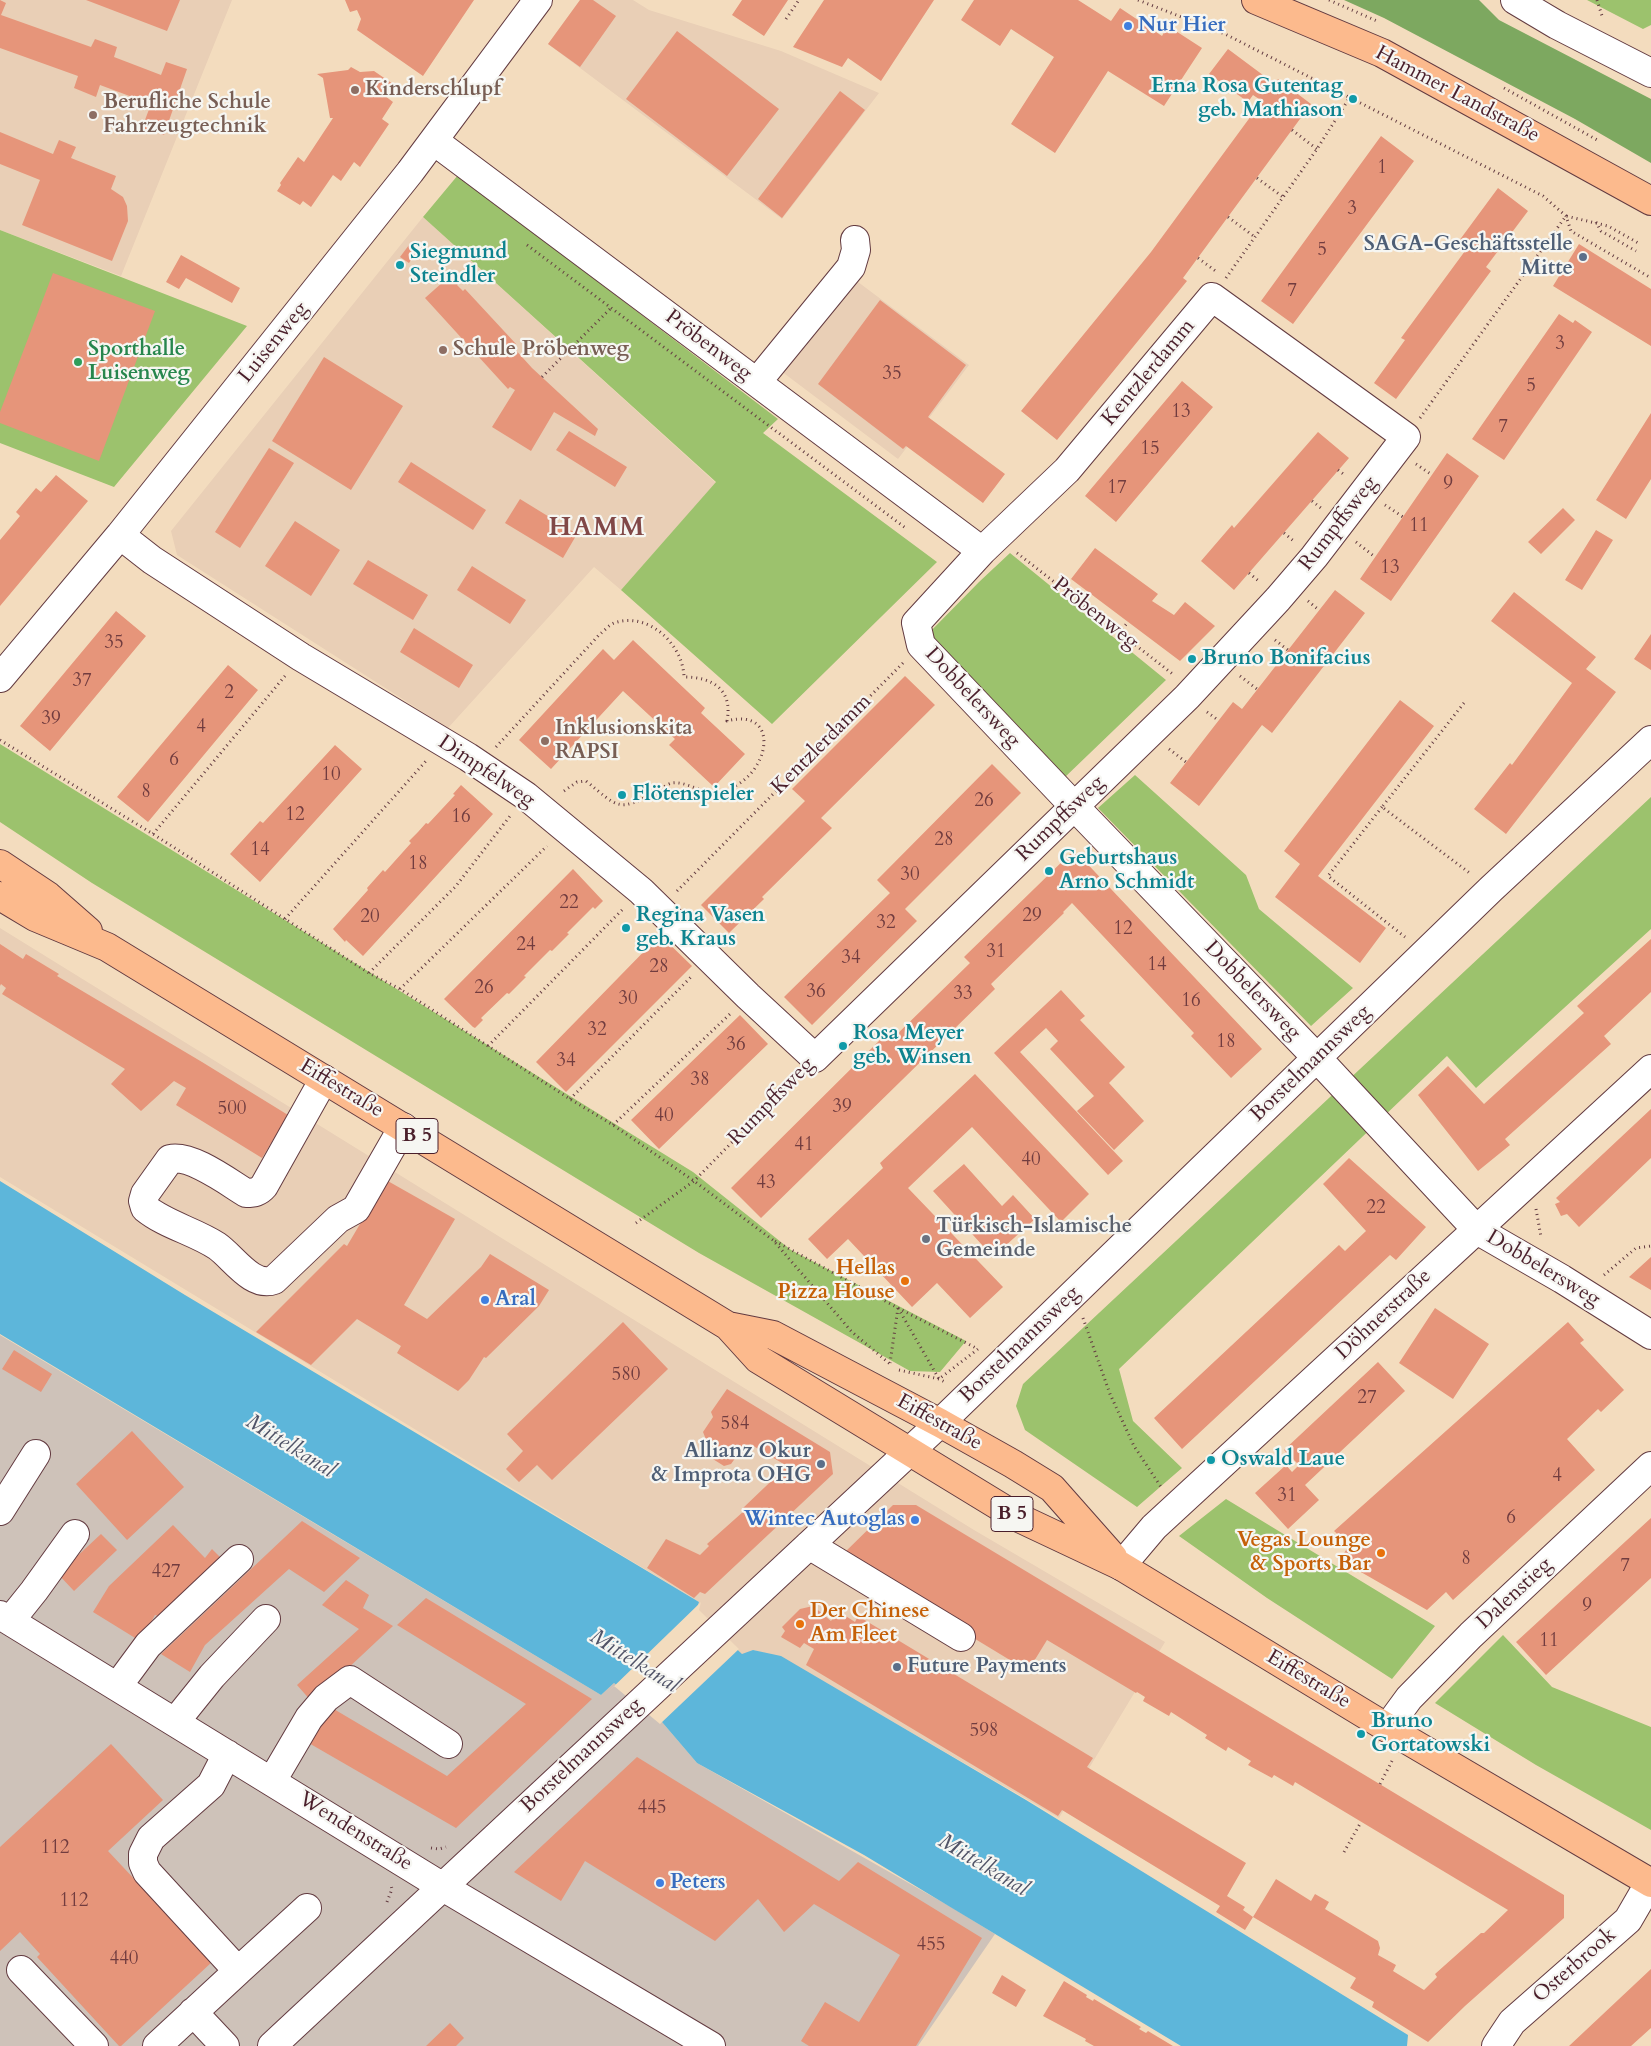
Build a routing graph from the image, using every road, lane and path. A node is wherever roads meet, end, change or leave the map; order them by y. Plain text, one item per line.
1 (538, 0) edge
2 (799, 0) edge
3 (1138, 0) edge
4 (1256, 0) edge
5 (1515, 0) edge
6 (1597, 0) edge
7 (786, 19) dead end
8 (1603, 19) dead end
9 (1651, 73) edge
10 (1350, 98) junction
11 (1292, 130) dead end
12 (434, 141) junction
13 (1317, 149) junction
14 (1257, 178) dead end
15 (1283, 197) junction
16 (1651, 201) edge
17 (1566, 216) junction
18 (1228, 217) dead end
19 (1596, 222) junction
20 (1255, 237) junction
21 (855, 240) dead end
22 (523, 242) dead end
23 (1640, 244) dead end
24 (1636, 251) dead end
25 (1198, 258) dead end
26 (1651, 278) edge
27 (1219, 288) junction
28 (610, 309) junction
29 (542, 377) dead end
30 (757, 382) junction
31 (1406, 436) junction
32 (120, 535) junction
33 (915, 535) dead end
34 (989, 544) junction
35 (1090, 594) dead end
36 (1082, 604) junction
37 (1128, 622) dead end
38 (1119, 633) junction
39 (919, 634) junction
40 (302, 656) junction
41 (0, 678) edge
42 (1193, 690) junction
43 (1464, 703) dead end
44 (0, 740) edge
45 (1651, 740) edge
46 (443, 743) junction
47 (479, 765) junction
48 (533, 801) junction
49 (1074, 806) junction
50 (1382, 807) junction
51 (565, 828) junction
52 (153, 834) junction
53 (0, 864) edge
54 (1491, 889) junction
55 (0, 896) edge
56 (650, 900) junction
57 (285, 919) junction
58 (107, 947) junction
59 (1426, 952) junction
60 (710, 958) junction
61 (369, 973) junction
62 (400, 989) junction
63 (748, 996) junction
64 (488, 1046) junction
65 (815, 1058) junction
66 (1316, 1058) junction
67 (1651, 1069) edge
68 (324, 1079) junction
69 (570, 1099) junction
70 (613, 1125) junction
71 (403, 1127) junction
72 (1530, 1180) junction
73 (694, 1181) junction
74 (636, 1223) dead end
75 (1476, 1230) junction
76 (773, 1240) junction
77 (1651, 1246) edge
78 (1548, 1272) junction
79 (1074, 1293) junction
80 (1584, 1293) junction
81 (898, 1308) junction
82 (728, 1326) junction
83 (1651, 1336) edge
84 (899, 1370) dead end
85 (939, 1379) junction
86 (952, 1386) dead end
87 (940, 1423) junction
88 (909, 1451) junction
89 (36, 1454) dead end
90 (1651, 1466) edge
91 (1175, 1508) junction
92 (0, 1511) edge
93 (75, 1534) dead end
94 (808, 1545) junction
95 (239, 1559) dead end
96 (1121, 1566) junction
97 (5, 1618) edge
98 (266, 1619) dead end
99 (961, 1637) dead end
100 (117, 1687) junction
101 (175, 1722) junction
102 (1387, 1728) junction
103 (448, 1744) dead end
104 (227, 1754) junction
105 (272, 1781) junction
106 (1361, 1822) dead end
107 (1344, 1852) dead end
108 (1651, 1883) edge
109 (443, 1886) junction
110 (307, 1908) dead end
111 (21, 1970) dead end
112 (238, 1971) junction
113 (193, 2012) junction
114 (94, 2046) edge
115 (157, 2046) edge
116 (225, 2046) edge
117 (272, 2046) edge
118 (710, 2046) edge
119 (1496, 2046) edge

1 - 12 street, Luisenweg
2 - 7 path
3 - 10 path
4 - 16 main road, Hammer Landstraße
5 - 9 street
6 - 8 path
10 - 13 path
10 - 17 path
11 - 13 path
12 - 30 street, Pröbenweg
12 - 32 street, Luisenweg
13 - 15 path
14 - 15 path
15 - 20 path
17 - 19 path
17 - 26 path
17 - 31 path
18 - 20 path
19 - 23 path
19 - 24 path
20 - 27 path
21 - 30 street
22 - 28 path
25 - 27 path
27 - 31 street
27 - 34 street, Kentzlerdamm
28 - 29 path
28 - 33 path
30 - 34 street, Pröbenweg
31 - 42 street, Rumpffsweg
32 - 40 street, Dimpfelweg
32 - 41 street, Luisenweg
34 - 36 path, Pröbenweg
34 - 39 street, Kentzlerdamm
35 - 36 path
36 - 38 path, Pröbenweg
37 - 38 path
38 - 42 path, Pröbenweg
39 - 49 street, Dobbelersweg
39 - 56 path, Kentzlerdamm
40 - 46 street, Dimpfelweg
40 - 52 path
42 - 49 street, Rumpffsweg
43 - 50 path
44 - 52 path
45 - 54 street, Borstelmannsweg
46 - 47 street, Dimpfelweg
46 - 57 path
47 - 48 street, Dimpfelweg
47 - 48 path
48 - 51 street, Dimpfelweg
48 - 61 path
49 - 65 street, Rumpffsweg
49 - 66 street, Dobbelersweg
50 - 54 path
50 - 59 path
51 - 56 street, Dimpfelweg
51 - 62 path
52 - 57 path
53 - 58 main road, Eiffestraße
54 - 59 street, Borstelmannsweg
55 - 58 main road, Eiffestraße
56 - 60 street, Dimpfelweg
56 - 64 path, Kentzlerdamm
57 - 61 path
58 - 68 main road, Eiffestraße / B 5
59 - 66 street, Borstelmannsweg
60 - 63 street, Dimpfelweg
60 - 69 path
61 - 62 path
62 - 64 path
63 - 65 street, Dimpfelweg
63 - 70 path
64 - 69 path
65 - 73 path, Rumpffsweg
66 - 75 street, Dobbelersweg
66 - 79 street, Borstelmannsweg
67 - 72 street, Döhnerstraße
68 - 71 main road, Eiffestraße / B 5
68 - 71 street
69 - 70 path
70 - 73 path
71 - 82 main road, Eiffestraße / B 5
72 - 75 street, Döhnerstraße
72 - 78 path
73 - 74 path, Rumpffsweg
73 - 76 path
75 - 78 street, Dobbelersweg
75 - 91 street, Döhnerstraße
76 - 81 path
76 - 81 path
77 - 80 path
78 - 80 street, Dobbelersweg
79 - 87 street, Borstelmannsweg
79 - 91 path
80 - 83 street, Dobbelersweg
81 - 85 path
81 - 85 path
82 - 87 main road, Eiffestraße / B 5
82 - 88 main road, Eiffestraße / B 5
84 - 85 path
85 - 86 path
87 - 88 street, Borstelmannsweg
87 - 96 main road, Eiffestraße / B 5
88 - 94 street, Borstelmannsweg
88 - 96 main road, Eiffestraße / B 5
89 - 92 street
90 - 102 street, Dalenstieg
91 - 96 street, Döhnerstraße
93 - 97 street
94 - 99 street
94 - 109 street, Borstelmannsweg
95 - 100 street
96 - 102 main road, Eiffestraße / B 5
97 - 100 street, Wendenstraße
98 - 101 street
100 - 101 street, Wendenstraße
101 - 104 street, Wendenstraße
102 - 108 main road, Eiffestraße / B 5
103 - 105 street
104 - 105 street, Wendenstraße
104 - 112 street
105 - 109 street, Wendenstraße
106 - 107 path
108 - 119 street, Osterbrook
109 - 117 street, Borstelmannsweg
109 - 118 street, Wendenstraße
110 - 112 street
111 - 114 street
112 - 113 street
113 - 115 street
113 - 116 street

